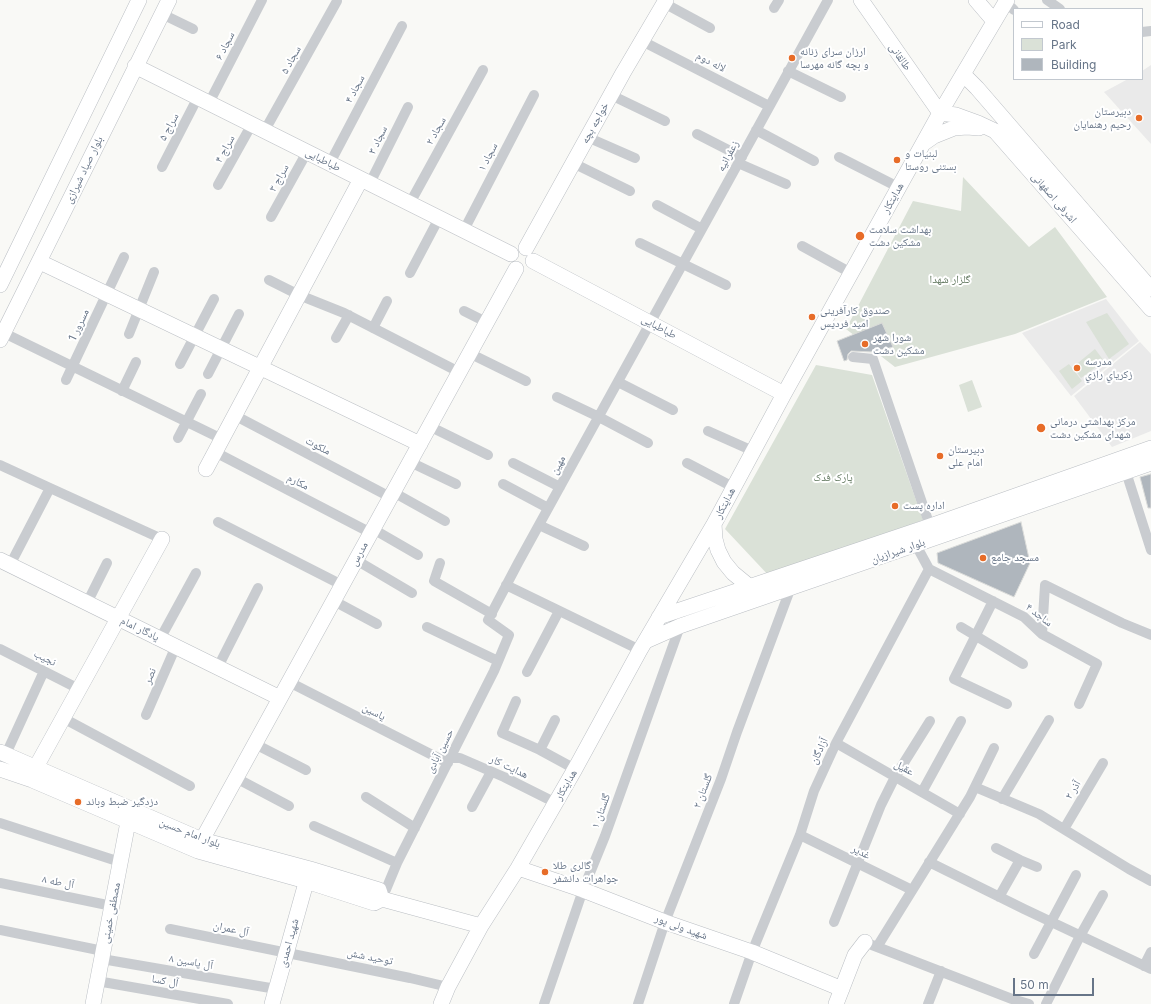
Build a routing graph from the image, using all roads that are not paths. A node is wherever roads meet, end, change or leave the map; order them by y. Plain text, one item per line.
1 (139, 0) edge
2 (169, 0) edge
3 (262, 0) edge
4 (828, 0) edge
5 (861, 0) edge
6 (976, 0) edge
7 (1047, 0) edge
8 (337, 1) edge
9 (665, 2) edge
10 (1009, 4) edge
11 (1059, 8) edge
12 (162, 14) junction
13 (994, 21) junction
14 (402, 26) dead end
15 (710, 28) dead end
16 (193, 29) dead end
17 (642, 41) junction
18 (135, 66) junction
19 (483, 70) dead end
20 (788, 71) junction
21 (963, 74) junction
22 (534, 95) dead end
23 (611, 95) junction
24 (841, 97) dead end
25 (204, 100) junction
26 (769, 106) junction
27 (408, 107) dead end
28 (940, 113) junction
29 (665, 121) dead end
30 (258, 127) junction
31 (756, 130) junction
32 (995, 131) junction
33 (697, 134) dead end
34 (587, 137) junction
35 (924, 142) junction
36 (307, 152) junction
37 (839, 157) dead end
38 (635, 158) dead end
39 (740, 160) junction
40 (814, 160) dead end
41 (330, 163) junction
42 (573, 163) junction
43 (162, 168) dead end
44 (366, 181) junction
45 (786, 184) dead end
46 (218, 185) dead end
47 (898, 188) junction
48 (630, 191) dead end
49 (410, 203) junction
50 (658, 205) dead end
51 (271, 217) dead end
52 (439, 218) junction
53 (702, 229) junction
54 (464, 230) junction
55 (640, 243) dead end
56 (802, 246) dead end
57 (526, 248) junction
58 (511, 254) junction
59 (124, 257) dead end
60 (533, 261) junction
61 (40, 262) junction
62 (683, 263) junction
63 (516, 269) junction
64 (154, 272) dead end
65 (410, 273) dead end
66 (851, 273) junction
67 (269, 280) dead end
68 (0, 284) edge
69 (726, 285) dead end
70 (1151, 289) edge
71 (107, 294) junction
72 (299, 295) junction
73 (214, 298) dead end
74 (387, 301) dead end
75 (1151, 309) edge
76 (139, 310) junction
77 (464, 311) dead end
78 (239, 314) dead end
79 (349, 315) junction
80 (486, 322) junction
81 (651, 323) junction
82 (373, 328) junction
83 (128, 334) dead end
84 (195, 336) junction
85 (2, 337) edge
86 (336, 338) dead end
87 (220, 348) junction
88 (469, 353) junction
89 (853, 356) dead end
90 (136, 362) dead end
91 (180, 364) dead end
92 (72, 366) junction
93 (260, 368) junction
94 (459, 372) junction
95 (208, 374) dead end
96 (66, 380) dead end
97 (526, 381) dead end
98 (618, 382) junction
99 (122, 390) junction
100 (201, 394) dead end
101 (784, 394) junction
102 (557, 397) dead end
103 (673, 410) dead end
104 (234, 415) junction
105 (599, 417) junction
106 (187, 422) junction
107 (429, 426) junction
108 (708, 431) dead end
109 (178, 438) dead end
110 (648, 443) dead end
111 (420, 444) junction
112 (218, 445) junction
113 (1151, 448) edge
114 (753, 451) junction
115 (488, 455) dead end
116 (410, 462) junction
117 (513, 463) dead end
118 (688, 463) dead end
119 (1151, 463) edge
120 (0, 465) edge
121 (206, 470) dead end
122 (1126, 472) junction
123 (456, 484) dead end
124 (503, 484) dead end
125 (560, 487) junction
126 (733, 487) junction
127 (50, 488) junction
128 (392, 495) junction
129 (548, 508) junction
130 (445, 521) dead end
131 (218, 522) dead end
132 (714, 524) junction
133 (538, 525) junction
134 (930, 526) junction
135 (372, 531) junction
136 (162, 539) joint
137 (916, 545) junction
138 (584, 546) dead end
139 (1151, 550) edge
140 (418, 555) dead end
141 (356, 560) junction
142 (5, 562) edge
143 (107, 563) dead end
144 (440, 564) dead end
145 (929, 569) junction
146 (196, 573) dead end
147 (342, 585) junction
148 (506, 585) junction
149 (750, 587) junction
150 (791, 587) junction
151 (258, 588) dead end
152 (412, 593) dead end
153 (334, 601) junction
154 (993, 601) junction
155 (87, 603) junction
156 (559, 611) junction
157 (675, 611) junction
158 (490, 617) junction
159 (659, 617) junction
160 (118, 618) junction
161 (378, 624) dead end
162 (680, 626) junction
163 (427, 627) dead end
164 (961, 627) dead end
165 (1042, 634) junction
166 (976, 635) junction
167 (1151, 635) edge
168 (160, 639) junction
169 (643, 645) junction
170 (176, 646) junction
171 (0, 648) edge
172 (498, 661) junction
173 (1023, 664) dead end
174 (218, 667) junction
175 (44, 671) junction
176 (527, 672) dead end
177 (289, 682) junction
178 (79, 689) junction
179 (280, 698) junction
180 (516, 701) dead end
181 (1007, 704) dead end
182 (1079, 704) dead end
183 (146, 715) dead end
184 (63, 718) junction
185 (555, 720) dead end
186 (1049, 720) dead end
187 (930, 721) dead end
188 (961, 721) dead end
189 (836, 743) junction
190 (255, 744) junction
191 (994, 748) dead end
192 (540, 750) junction
193 (3, 753) edge
194 (449, 761) junction
195 (1103, 763) dead end
196 (0, 769) edge
197 (575, 769) junction
198 (306, 770) dead end
199 (491, 772) junction
200 (34, 774) junction
201 (895, 777) junction
202 (236, 778) junction
203 (190, 786) dead end
204 (975, 787) junction
205 (922, 792) junction
206 (366, 797) dead end
207 (1002, 798) junction
208 (556, 803) junction
209 (289, 806) dead end
210 (472, 807) dead end
211 (960, 814) junction
212 (128, 815) junction
213 (0, 823) edge
214 (314, 826) dead end
215 (416, 828) junction
216 (1064, 829) junction
217 (800, 836) junction
218 (200, 846) junction
219 (996, 848) dead end
220 (1020, 860) junction
221 (120, 862) junction
222 (930, 862) junction
223 (397, 864) junction
224 (858, 864) junction
225 (518, 868) junction
226 (1038, 868) dead end
227 (308, 875) junction
228 (1076, 875) dead end
229 (1151, 881) edge
230 (0, 883) edge
231 (584, 890) junction
232 (912, 890) junction
233 (1103, 895) dead end
234 (999, 897) junction
235 (382, 899) junction
236 (112, 906) junction
237 (665, 922) junction
238 (834, 922) dead end
239 (1051, 922) junction
240 (481, 926) junction
241 (170, 929) dead end
242 (0, 930) edge
243 (1080, 936) junction
244 (871, 945) junction
245 (286, 952) junction
246 (752, 952) junction
247 (1151, 952) edge
248 (1034, 954) dead end
249 (102, 955) junction
250 (1148, 968) edge
251 (941, 971) junction
252 (97, 981) junction
253 (448, 987) junction
254 (276, 988) junction
255 (842, 989) junction
256 (1006, 1001) edge
257 (93, 1004) edge
258 (228, 1004) edge
259 (272, 1004) edge
260 (441, 1004) edge
261 (544, 1004) edge
262 (638, 1004) edge
263 (734, 1004) edge
264 (836, 1004) edge
265 (928, 1004) edge
266 (1029, 1004) edge
267 (1046, 1004) edge

1 - 68 main road
2 - 12 main road, بلوار صیاد شیرازی
3 - 25 street, سجاد ۶
4 - 20 street, زعفرانیه
5 - 28 main road, طالقانی
6 - 13 main road
7 - 11 street
8 - 30 street, سجاد ۵
9 - 15 street
9 - 17 main road, خواجه بچه
10 - 13 main road, هدایتکار
12 - 16 street
12 - 18 main road, بلوار صیاد شیرازی
13 - 21 main road, هدایتکار
14 - 41 street, سجاد ۴
17 - 23 main road, خواجه بچه
17 - 26 street, لاله دوم
18 - 25 main road, طباطبایی
18 - 61 main road, بلوار صیاد شیرازی
19 - 49 street, سجاد ۲
20 - 24 street
20 - 26 street, زعفرانیه
21 - 28 main road, هدایتکار
21 - 70 main road, اشرفی اصفهانی
22 - 54 street, سجاد ۱
23 - 29 street
23 - 34 main road, خواجه بچه
25 - 30 main road, طباطبایی
25 - 43 street, سراج ۵
26 - 31 street, زعفرانیه
27 - 44 street, سجاد ۳
28 - 32 main road, اشرفی اصفهانی
28 - 35 main road, هدایتکار
30 - 36 main road, طباطبایی
30 - 46 street, سراج ۴
31 - 39 street, زعفرانیه
31 - 40 street
32 - 35 main road
32 - 75 main road, اشرفی اصفهانی
33 - 39 street
34 - 38 street
34 - 42 main road, خواجه بچه
35 - 47 main road, هدایتکار
36 - 41 main road, طباطبایی
36 - 51 street, سراج ۳
37 - 47 street
39 - 45 street
39 - 53 street, زعفرانیه
41 - 44 main road, طباطبایی
42 - 48 street
42 - 57 main road, خواجه بچه
44 - 49 main road, طباطبایی
44 - 72 main road
47 - 66 main road, هدایتکار
49 - 52 main road, طباطبایی
50 - 53 street
52 - 54 main road, طباطبایی
52 - 65 street
53 - 62 street, زعفرانیه
54 - 58 main road, طباطبایی
55 - 62 street
56 - 66 street
57 - 58 main road
57 - 60 main road
58 - 63 main road
59 - 71 street, مسرور 1
60 - 63 main road
60 - 81 main road, طباطبایی
61 - 71 main road
61 - 85 main road, بلوار صیاد شیرازی
62 - 69 street
62 - 81 street, زعفرانیه
63 - 80 main road, مدرس
64 - 76 street
66 - 101 main road, هدایتکار
67 - 72 street
71 - 76 main road
71 - 92 street, مسرور 1
72 - 79 street
72 - 93 main road
73 - 84 street
74 - 82 street
76 - 83 street
76 - 84 main road
77 - 80 street
78 - 87 street
79 - 82 street
79 - 86 street
80 - 88 main road, مدرس
81 - 98 street, مهین
81 - 101 main road, طباطبایی
82 - 94 street
84 - 87 main road
84 - 91 street
85 - 92 street, مکارم
87 - 93 main road
87 - 95 street
88 - 94 main road, مدرس
88 - 97 street
89 - 134 street
90 - 99 street
92 - 96 street, مسرور 1
92 - 99 street, مکارم
93 - 104 main road
93 - 111 main road
94 - 107 main road, مدرس
98 - 103 street
98 - 105 street, مهین
99 - 106 street, مکارم
100 - 106 street
101 - 114 main road, هدایتکار
102 - 105 street
104 - 112 main road
104 - 128 street, ملکوت
105 - 110 street
105 - 125 street, مهین
106 - 109 street
106 - 112 street, مکارم
107 - 111 main road, مدرس
107 - 115 street
108 - 114 street
111 - 116 main road, مدرس
112 - 121 main road
112 - 135 street, مکارم
113 - 134 main road, بلوار شیرازیان
114 - 126 main road, هدایتکار
116 - 123 street
116 - 128 main road, مدرس
117 - 125 street
118 - 126 street
119 - 122 main road, بلوار شیرازیان
120 - 127 street
122 - 137 main road, بلوار شیرازیان
122 - 139 street
124 - 129 street
125 - 129 street, مهین
126 - 132 main road, هدایتکار
127 - 136 street
127 - 142 street
128 - 130 street, ملکوت
128 - 135 main road, مدرس
129 - 133 street, مهین
131 - 147 street
132 - 149 main road
132 - 159 main road, هدایتکار
133 - 138 street
133 - 148 street, مهین
134 - 149 main road, بلوار شیرازیان
135 - 140 street, مکارم
135 - 141 main road, مدرس
136 - 160 main road
137 - 145 street
137 - 150 main road, بلوار شیرازیان
141 - 147 main road, مدرس
141 - 152 street
142 - 155 main road, یادگار امام
143 - 155 street
144 - 158 street
145 - 154 street, ساجد ۴
145 - 189 street, آزادگان
146 - 168 street
147 - 153 main road, مدرس
148 - 156 street
148 - 158 street, مهین
149 - 157 main road, بلوار شیرازیان
150 - 162 main road, بلوار شیرازیان
150 - 237 street, گلستان ۲
151 - 174 street
153 - 161 street
153 - 177 main road, مدرس
154 - 165 street, ساجد ۴
154 - 166 street
155 - 160 main road, یادگار امام
156 - 169 street
156 - 176 street
157 - 159 main road, بلوار شیرازیان
157 - 162 main road
158 - 172 street, حسین آبادی
159 - 169 main road, هدایتکار
160 - 168 main road, یادگار امام
160 - 178 main road
162 - 169 main road, بلوار شیرازیان
162 - 231 street, گلستان ۱
163 - 172 street
164 - 166 street
165 - 167 street
165 - 182 street, ساجد ۴
166 - 173 street
166 - 181 street
168 - 170 main road, یادگار امام
169 - 197 main road, هدایتکار
170 - 174 main road, یادگار امام
170 - 183 street, نصر
171 - 175 street, نجیب
172 - 194 street, حسین آبادی
174 - 179 main road, یادگار امام
175 - 178 street, نجیب
175 - 193 street
177 - 179 main road, مدرس
177 - 194 street, یاسین
178 - 184 main road
179 - 190 main road, مدرس
180 - 192 street
184 - 200 main road
184 - 203 street
185 - 192 street
186 - 207 street
187 - 201 street
188 - 205 street
189 - 201 street, عقیل
189 - 217 street, آزادگان
190 - 198 street
190 - 202 main road, مدرس
191 - 204 street
192 - 197 street
193 - 200 main road, بلوار امام حسین
194 - 199 street, هدایت کار
194 - 215 street, حسین آبادی
195 - 216 street, آذر ۲
196 - 200 main road, بلوار امام حسین
197 - 208 main road, هدایتکار
199 - 208 street, هدایت کار
199 - 210 street
200 - 212 main road, بلوار امام حسین
201 - 205 street, عقیل
201 - 224 street
202 - 209 street
202 - 218 main road, مدرس
204 - 207 street
204 - 211 street
205 - 211 street, عقیل
206 - 215 street
207 - 216 street
208 - 225 main road, هدایتکار
211 - 222 street
212 - 218 main road, بلوار امام حسین
212 - 221 main road, مصطفی خمینی
213 - 221 street
214 - 223 street
215 - 223 street, حسین آبادی
216 - 229 street
217 - 224 street, غدیر
217 - 246 street, آزادگان
218 - 227 main road, بلوار امام حسین
219 - 220 street
220 - 226 street
220 - 234 street
221 - 236 main road, مصطفی خمینی
222 - 232 street
222 - 234 street
223 - 235 street, حسین آبادی
224 - 232 street, غدیر
224 - 238 street
225 - 231 main road, شهید ولی پور
225 - 240 main road, هدایتکار
227 - 235 main road, بلوار امام حسین
227 - 245 main road, شهید احمدی
228 - 239 street
230 - 236 street, آل طه ۸
231 - 237 main road, شهید ولی پور
231 - 261 street, گلستان ۱
232 - 244 street
233 - 243 street
234 - 239 street
235 - 240 main road, بلوار امام حسین
236 - 249 main road, مصطفی خمینی
237 - 246 main road, شهید ولی پور
237 - 262 street, گلستان ۲
239 - 243 street
239 - 248 street
240 - 253 main road, هدایتکار
241 - 245 street, آل عمران
242 - 249 street, آل یاسین ۸
243 - 250 street
243 - 267 street
244 - 251 street
244 - 255 main road
245 - 253 street, توحید شش
245 - 254 main road, شهید احمدی
246 - 255 main road, شهید ولی پور
246 - 263 street, آزادگان
247 - 250 street
249 - 252 main road, مصطفی خمینی
249 - 254 street, آل یاسین ۸
251 - 256 street
251 - 265 street
252 - 257 main road, مصطفی خمینی
252 - 258 street, آل کسا
253 - 260 main road, هدایتکار
254 - 259 main road, شهید احمدی
255 - 264 main road
256 - 266 street

